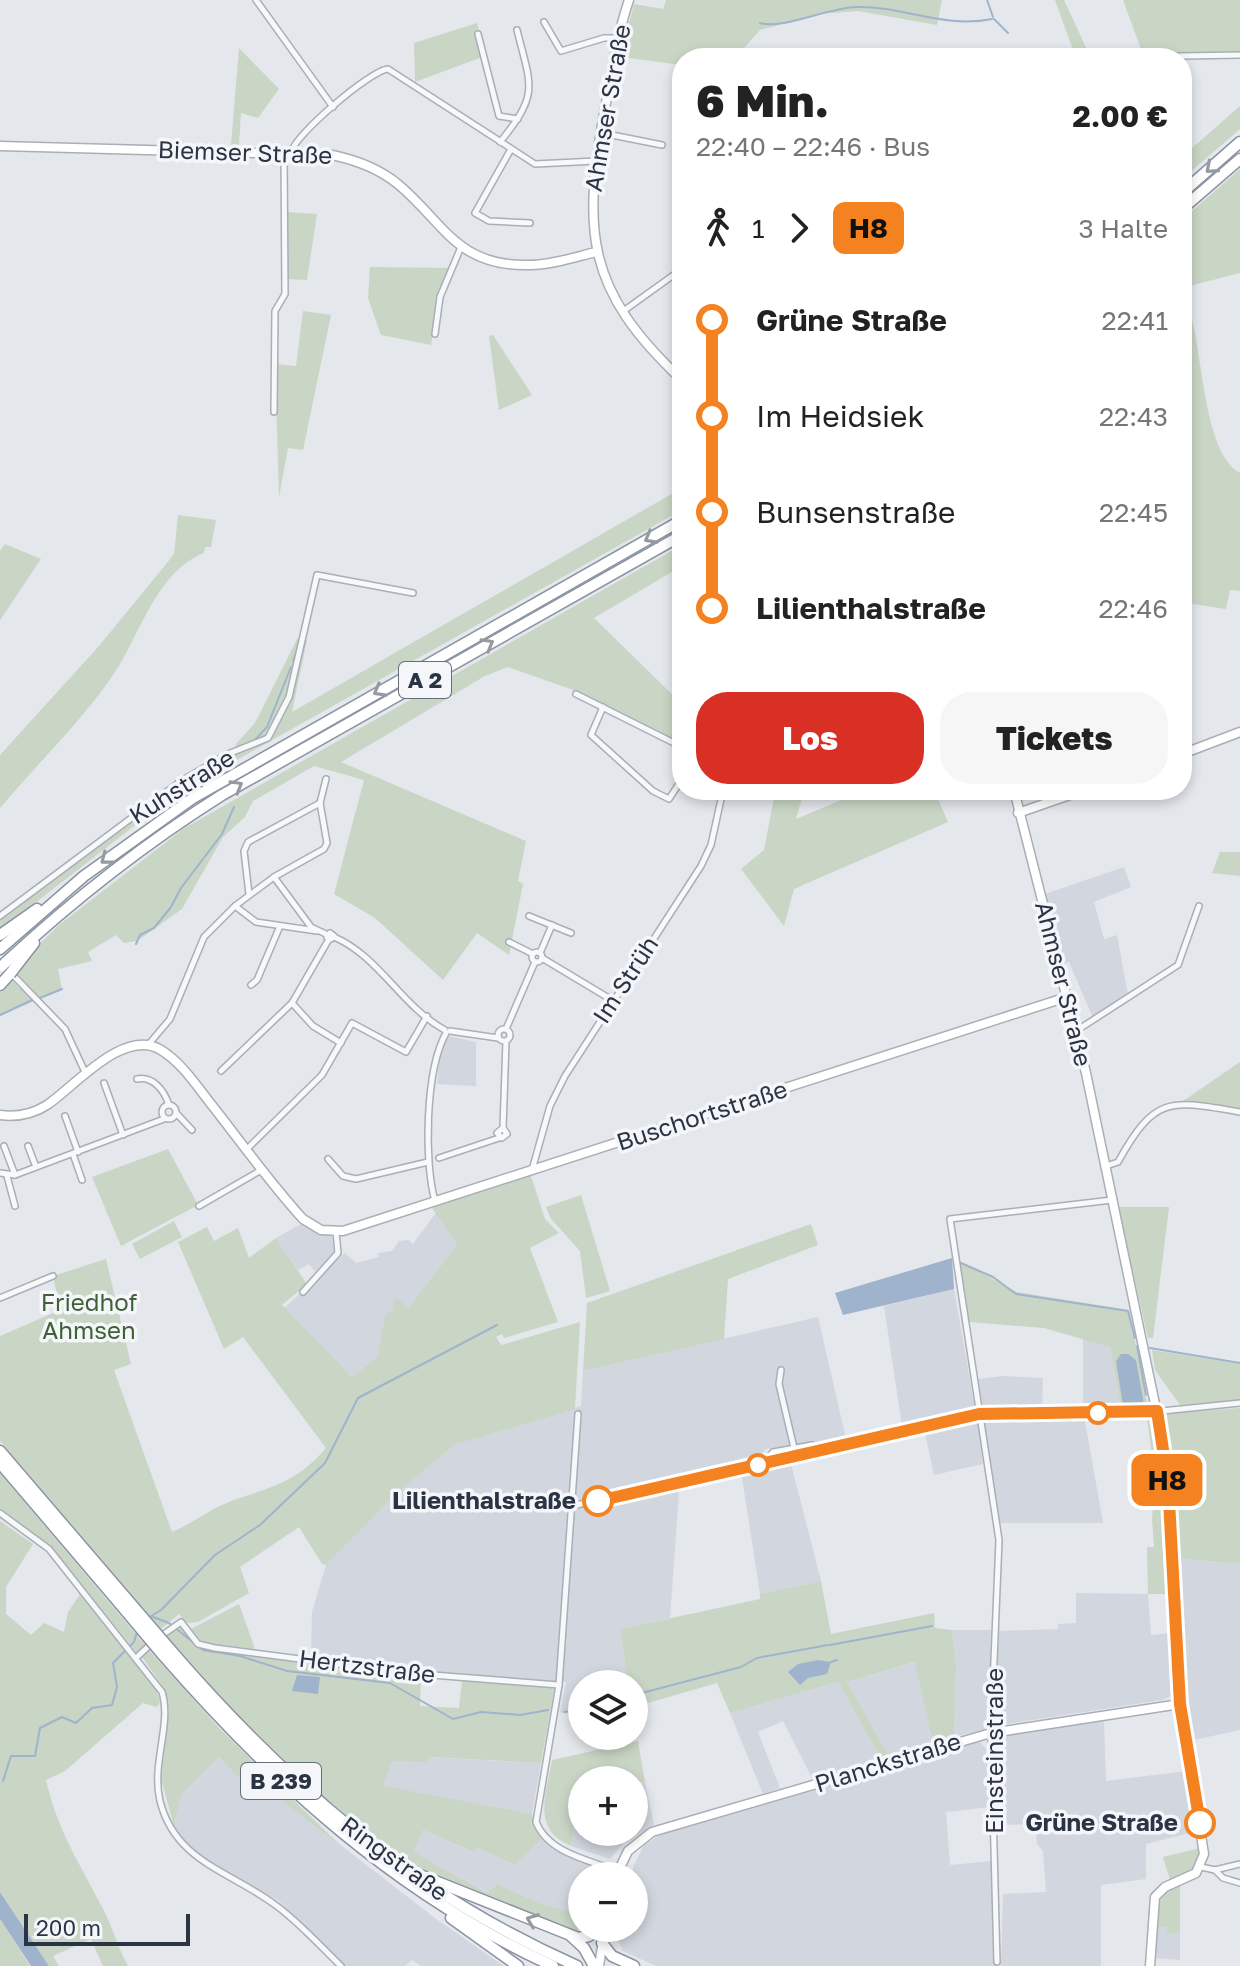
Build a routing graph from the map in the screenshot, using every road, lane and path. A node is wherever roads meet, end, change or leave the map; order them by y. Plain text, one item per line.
1 (256, 0) edge
2 (629, 0) edge
3 (544, 22) dead end
4 (517, 30) dead end
5 (478, 34) dead end
6 (618, 38) junction
7 (1240, 55) edge
8 (1192, 56) edge
9 (333, 107) junction
10 (518, 119) junction
11 (601, 133) junction
12 (500, 142) junction
13 (1240, 142) edge
14 (662, 145) dead end
15 (0, 146) edge
16 (511, 149) junction
17 (288, 153) junction
18 (1240, 159) edge
19 (596, 161) junction
20 (1192, 184) edge
21 (1192, 200) edge
22 (530, 223) dead end
23 (461, 247) junction
24 (596, 252) junction
25 (672, 276) edge
26 (621, 312) junction
27 (435, 334) dead end
28 (672, 370) edge
29 (274, 412) dead end
30 (672, 526) edge
31 (672, 541) edge
32 (413, 593) dead end
33 (576, 694) dead end
34 (603, 707) junction
35 (1240, 732) edge
36 (672, 742) edge
37 (1192, 750) edge
38 (326, 779) dead end
39 (672, 794) edge
40 (720, 800) edge
41 (1015, 800) edge
42 (1055, 800) edge
43 (320, 803) junction
44 (1018, 813) junction
45 (274, 877) junction
46 (249, 894) junction
47 (60, 896) junction
48 (235, 906) junction
49 (1199, 906) dead end
50 (0, 916) edge
51 (529, 916) dead end
52 (552, 925) junction
53 (280, 926) junction
54 (317, 931) junction
55 (571, 933) dead end
56 (0, 935) edge
57 (330, 937) junction
58 (509, 942) dead end
59 (0, 949) edge
60 (539, 955) junction
61 (5, 967) edge
62 (0, 985) edge
63 (251, 985) dead end
64 (1067, 997) junction
65 (612, 1000) junction
66 (292, 1003) junction
67 (427, 1016) junction
68 (506, 1029) junction
69 (447, 1031) junction
70 (1075, 1031) junction
71 (498, 1038) junction
72 (506, 1041) junction
73 (341, 1043) junction
74 (148, 1045) junction
75 (221, 1071) dead end
76 (85, 1072) junction
77 (137, 1079) dead end
78 (104, 1083) dead end
79 (169, 1105) junction
80 (1240, 1112) edge
81 (177, 1114) junction
82 (0, 1115) edge
83 (65, 1116) dead end
84 (164, 1119) junction
85 (192, 1130) dead end
86 (123, 1135) junction
87 (4, 1146) dead end
88 (28, 1146) dead end
89 (247, 1149) junction
90 (76, 1153) junction
91 (439, 1158) junction
92 (328, 1159) dead end
93 (430, 1162) junction
94 (1106, 1166) junction
95 (36, 1167) junction
96 (263, 1169) junction
97 (532, 1171) junction
98 (3, 1174) edge
99 (15, 1175) junction
100 (82, 1180) dead end
101 (1113, 1200) junction
102 (436, 1202) junction
103 (15, 1206) dead end
104 (199, 1206) dead end
105 (336, 1232) junction
106 (53, 1276) dead end
107 (303, 1292) dead end
108 (0, 1298) edge
109 (781, 1370) dead end
110 (1240, 1403) edge
111 (1157, 1411) junction
112 (578, 1414) dead end
113 (979, 1414) junction
114 (794, 1448) junction
115 (815, 1450) junction
116 (0, 1451) edge
117 (0, 1463) edge
118 (765, 1463) junction
119 (572, 1506) junction
120 (0, 1513) edge
121 (77, 1546) junction
122 (165, 1651) junction
123 (135, 1656) junction
124 (559, 1685) junction
125 (1180, 1704) junction
126 (991, 1733) junction
127 (376, 1849) junction
128 (592, 1862) edge
129 (622, 1862) edge
130 (1240, 1864) edge
131 (1201, 1867) junction
132 (1215, 1870) junction
133 (1240, 1883) edge
134 (417, 1889) junction
135 (568, 1935) edge
136 (576, 1942) edge
137 (602, 1943) joint
138 (997, 1962) dead end
139 (596, 1963) edge
140 (341, 1966) edge
141 (518, 1966) edge
142 (553, 1966) edge
143 (577, 1966) edge
144 (634, 1966) edge
145 (1150, 1966) edge

1 - 9 street
2 - 6 street, Ahmser Straße
3 - 6 street
4 - 10 street
5 - 10 street
6 - 11 street, Ahmser Straße
7 - 8 street
9 - 12 street
9 - 17 street
10 - 12 street
11 - 14 street
11 - 19 street, Ahmser Straße
12 - 16 street
13 -> 20 highway
15 - 17 street, Biemser Straße
16 - 19 street
16 - 22 street
17 - 23 street, Biemser Straße
17 - 29 street
18 - 21 highway
19 - 24 street, Ahmser Straße
23 - 24 street, Biemser Straße
23 - 27 street
24 - 26 street, Ahmser Straße
25 - 26 street
26 - 28 street, Ahmser Straße
30 -> 47 highway, A 2
61 -> 31 highway, A 2
32 - 50 street, Kuhstraße
33 - 34 street
34 - 36 street
34 - 39 street
35 - 37 street
38 - 43 street
40 - 65 street, Im Strüh
41 - 44 street, Ahmser Straße
42 - 44 street
43 - 45 street
43 - 46 street
44 - 64 street, Ahmser Straße
45 - 46 street
45 - 54 street
46 - 48 street
47 - 56 highway
47 - 59 highway, A 2
48 - 53 street
48 - 74 street
49 - 70 street
51 - 52 street
52 - 55 street
52 - 60 street
53 - 54 street
53 - 63 street
54 - 57 street
57 - 66 street
57 - 67 street
58 - 60 street
60 - 65 street
60 - 68 street
61 - 62 highway
61 - 76 street
64 - 70 street, Ahmser Straße
64 - 97 street, Buschortstraße
65 - 97 street, Im Strüh
66 - 73 street
66 - 75 street
67 - 69 street
67 - 73 street
68 - 71 street
68 - 72 street
69 - 71 street
69 - 93 street
70 - 94 street, Ahmser Straße
71 - 72 street
72 - 91 street
73 - 89 street
74 - 76 street
74 - 89 street
76 - 82 street
77 - 79 street
78 - 86 street
79 - 81 street
79 - 84 street
80 - 94 street
81 - 84 street
81 - 85 street
83 - 90 street
84 - 86 street
86 - 90 street
87 - 99 street
88 - 95 street
89 - 96 street
90 - 95 street
90 - 100 street
91 - 93 street
91 - 93 street
92 - 93 street
93 - 102 street
94 - 101 street, Ahmser Straße
95 - 99 street
96 - 104 street
96 - 105 street
97 - 102 street, Buschortstraße
98 - 99 street
98 - 103 street
101 - 111 street, Ahmser Straße
101 - 113 street, Einsteinstraße
102 - 105 street, Buschortstraße
105 - 107 street
106 - 108 street
109 - 114 street
110 - 111 street
111 - 113 street
111 - 125 street, Ahmser Straße
112 - 119 street
113 - 115 street
113 - 126 street, Einsteinstraße
114 - 115 street
114 - 118 street
115 - 118 street
116 - 121 highway, B 239
117 - 121 highway, B 239
118 - 119 street
119 - 124 street
120 - 123 street
121 - 122 highway, B 239, bridge
122 - 127 highway, Ringstraße / B 239
122 - 134 highway, Ringstraße / B 239
123 - 124 street, Hertzstraße
123 - 140 street
124 - 128 street
125 - 126 street, Planckstraße
125 - 131 street, Ahmser Straße
126 - 129 street, Planckstraße
126 - 138 street, Einsteinstraße
135 -> 127 highway
127 - 143 highway, Ringstraße / B 239
130 - 132 street
131 - 132 street
131 - 145 street
132 - 133 street
134 - 141 highway
134 - 142 highway, Ringstraße / B 239
136 - 139 highway
137 - 139 street
137 - 144 highway

